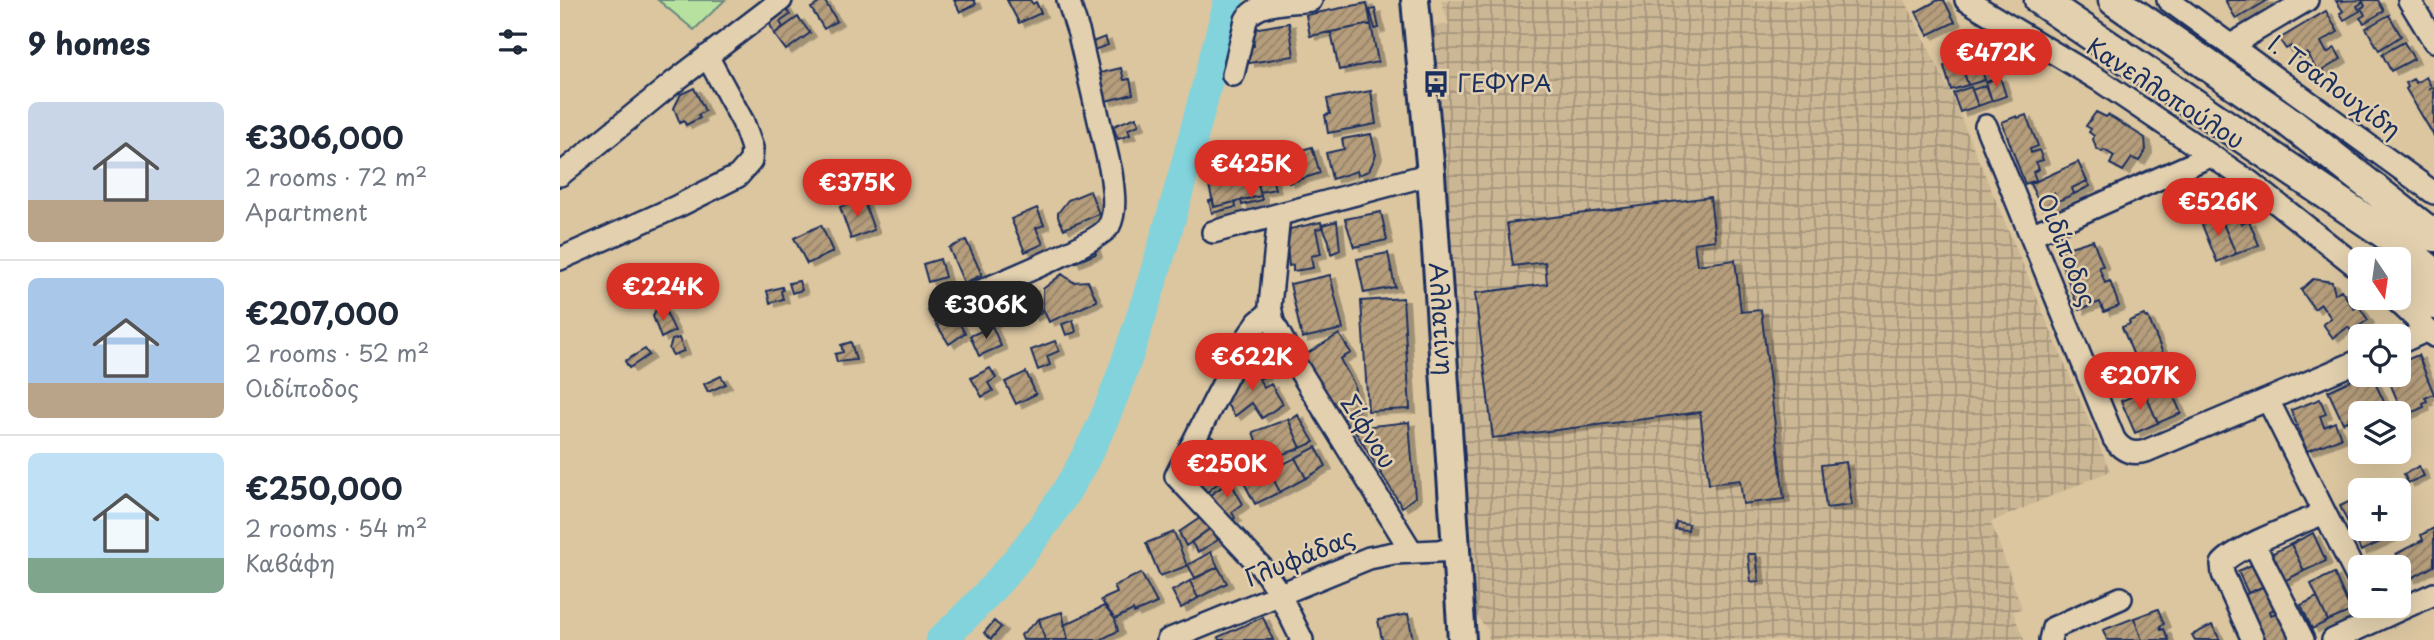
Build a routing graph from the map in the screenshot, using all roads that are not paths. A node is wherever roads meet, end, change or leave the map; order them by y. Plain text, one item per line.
1 (781, 0) edge
2 (1068, 0) edge
3 (1311, 0) edge
4 (1415, 0) edge
5 (1966, 0) edge
6 (2040, 0) edge
7 (2114, 0) edge
8 (2168, 0) edge
9 (2307, 0) edge
10 (2417, 3) edge
11 (2434, 41) edge
12 (2231, 45) junction
13 (707, 56) junction
14 (1233, 75) dead end
15 (1986, 126) dead end
16 (2242, 137) junction
17 (2210, 156) junction
18 (1431, 174) junction
19 (560, 175) edge
20 (2434, 193) edge
21 (1279, 215) junction
22 (1213, 232) dead end
23 (2031, 234) junction
24 (2434, 236) edge
25 (2375, 247) edge
26 (560, 259) edge
27 (2348, 260) edge
28 (2434, 274) edge
29 (2412, 290) edge
30 (940, 308) dead end
31 (2412, 310) edge
32 (1270, 312) junction
33 (2432, 323) edge
34 (2411, 336) edge
35 (2348, 366) edge
36 (2268, 400) junction
37 (2324, 513) junction
38 (2254, 544) junction
39 (1458, 550) junction
40 (1412, 552) junction
41 (2348, 560) edge
42 (1279, 593) junction
43 (2434, 594) edge
44 (2121, 598) dead end
45 (2411, 601) edge
46 (2367, 618) edge
47 (1168, 640) edge
48 (1302, 640) edge
49 (1462, 640) edge
50 (2050, 640) edge
51 (2253, 640) edge
52 (2304, 640) edge
53 (2333, 640) edge

1 - 13 street
2 - 30 street
3 - 14 street
4 - 18 main road, Αλλατίνη
5 - 17 street, Κανελλοπούλου
6 - 16 highway
7 - 24 highway
8 - 12 street, Ι. Τσαλουχίδη
9 - 12 street
10 - 11 street
12 - 20 street, Ι. Τσαλουχίδη
13 - 19 street
13 - 26 street
15 - 23 street, Οιδίποδος
16 - 25 highway
16 - 28 highway
17 - 23 street
17 - 27 street, Κανελλοπούλου
18 - 21 street
18 - 39 main road, Αλλατίνη
21 - 22 street
21 - 32 street, Σίφνου
23 - 36 street, Οιδίποδος
29 - 33 highway
31 - 33 street
32 - 40 street, Σίφνου
32 - 42 street
33 - 34 street
35 - 36 street
36 - 37 street
37 - 38 street
37 - 41 street
38 - 51 street
38 - 52 street
39 - 40 street, Γλυφάδας
39 - 49 main road, Αλλατίνη
40 - 42 street, Γλυφάδας
42 - 47 street, Γλυφάδας
42 - 48 street
43 - 45 street
44 - 50 street
46 - 53 street

